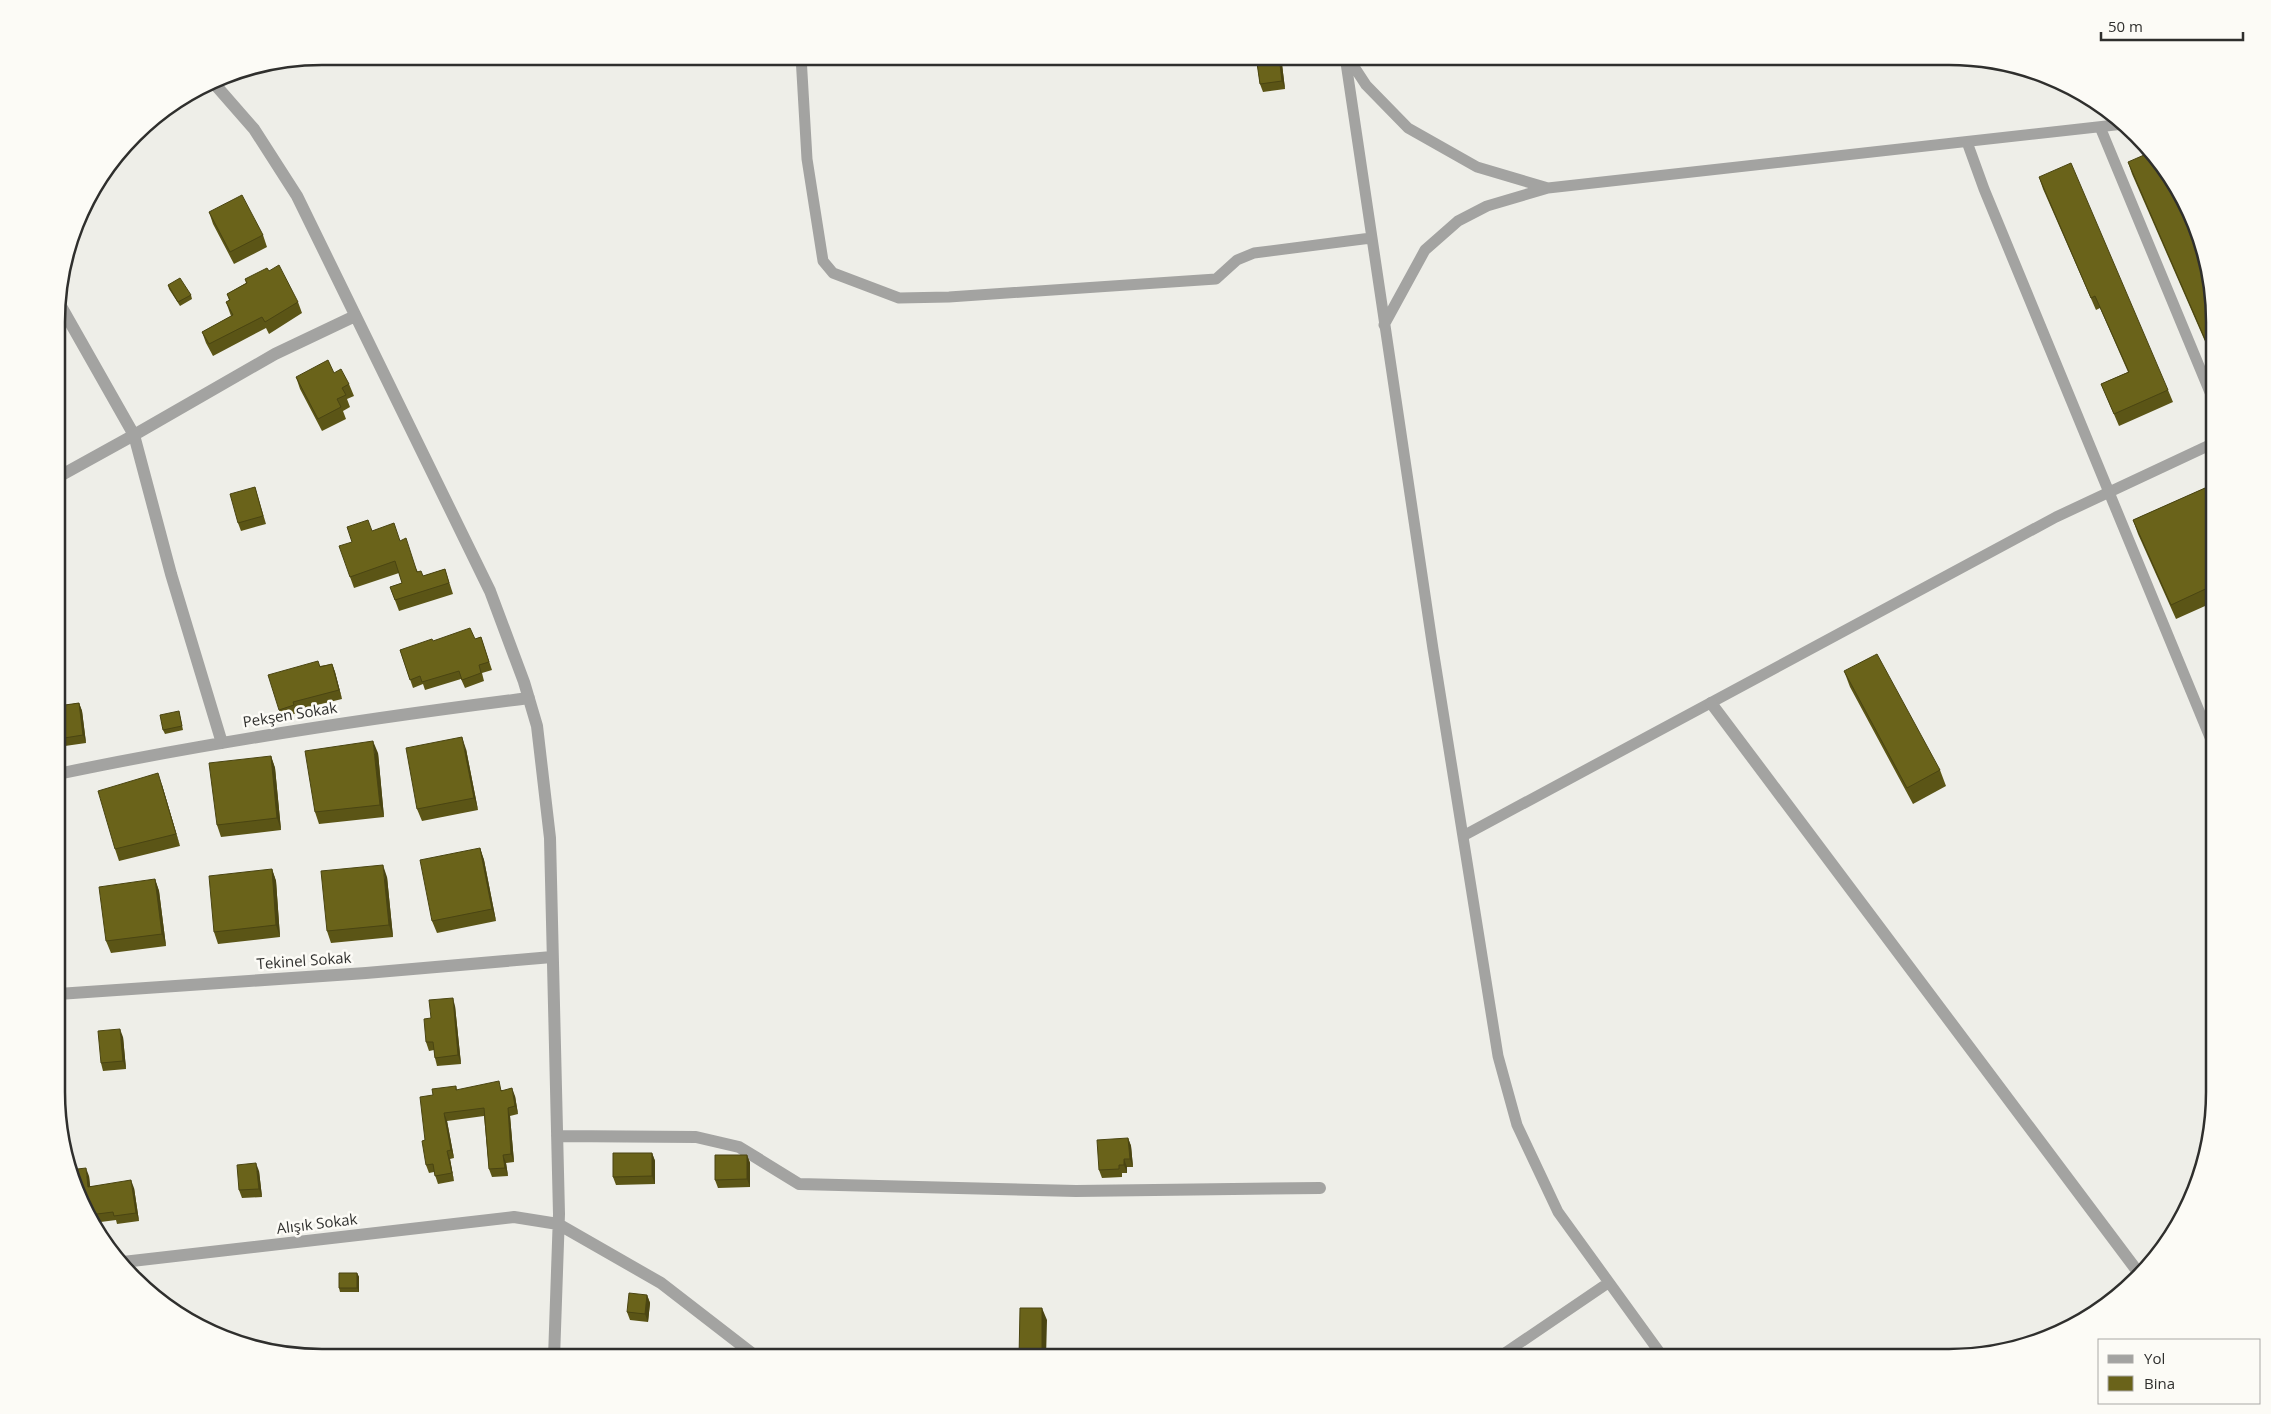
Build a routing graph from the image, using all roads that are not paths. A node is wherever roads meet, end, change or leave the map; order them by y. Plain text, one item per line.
1 (802, 65) edge
2 (1347, 65) edge
3 (1352, 65) edge
4 (218, 87) edge
5 (2114, 125) edge
6 (2100, 126) junction
7 (1967, 142) junction
8 (1548, 188) junction
9 (1371, 238) junction
10 (65, 314) edge
11 (355, 316) junction
12 (1384, 324) junction
13 (2206, 383) edge
14 (134, 435) junction
15 (2206, 447) edge
16 (65, 473) edge
17 (2108, 493) junction
18 (529, 698) junction
19 (1712, 703) junction
20 (2206, 728) edge
21 (222, 743) junction
22 (65, 773) edge
23 (1463, 836) junction
24 (552, 957) junction
25 (65, 994) edge
26 (557, 1136) junction
27 (1320, 1188) dead end
28 (558, 1224) junction
29 (129, 1262) edge
30 (2136, 1269) edge
31 (1608, 1282) junction
32 (554, 1349) edge
33 (746, 1349) edge
34 (1511, 1349) edge
35 (1657, 1349) edge

1 - 9 lane
2 - 9 lane
3 - 8 lane
4 - 11 street
5 - 6 lane
6 - 7 lane
6 - 13 lane
7 - 8 lane
7 - 17 lane
8 - 12 lane
9 - 12 lane
10 - 14 street
11 - 14 street
11 - 18 street
12 - 23 lane
14 - 16 street
14 - 21 street
15 - 17 lane
17 - 19 lane
17 - 20 lane
18 - 21 street, Pekşen Sokak
18 - 24 street
19 - 23 lane
19 - 30 street
21 - 22 street, Pekşen Sokak
23 - 31 lane
24 - 25 street, Tekinel Sokak
24 - 26 street
26 - 27 street
26 - 28 street
28 - 29 street, Alışık Sokak
28 - 32 street
28 - 33 street
31 - 34 lane
31 - 35 lane

